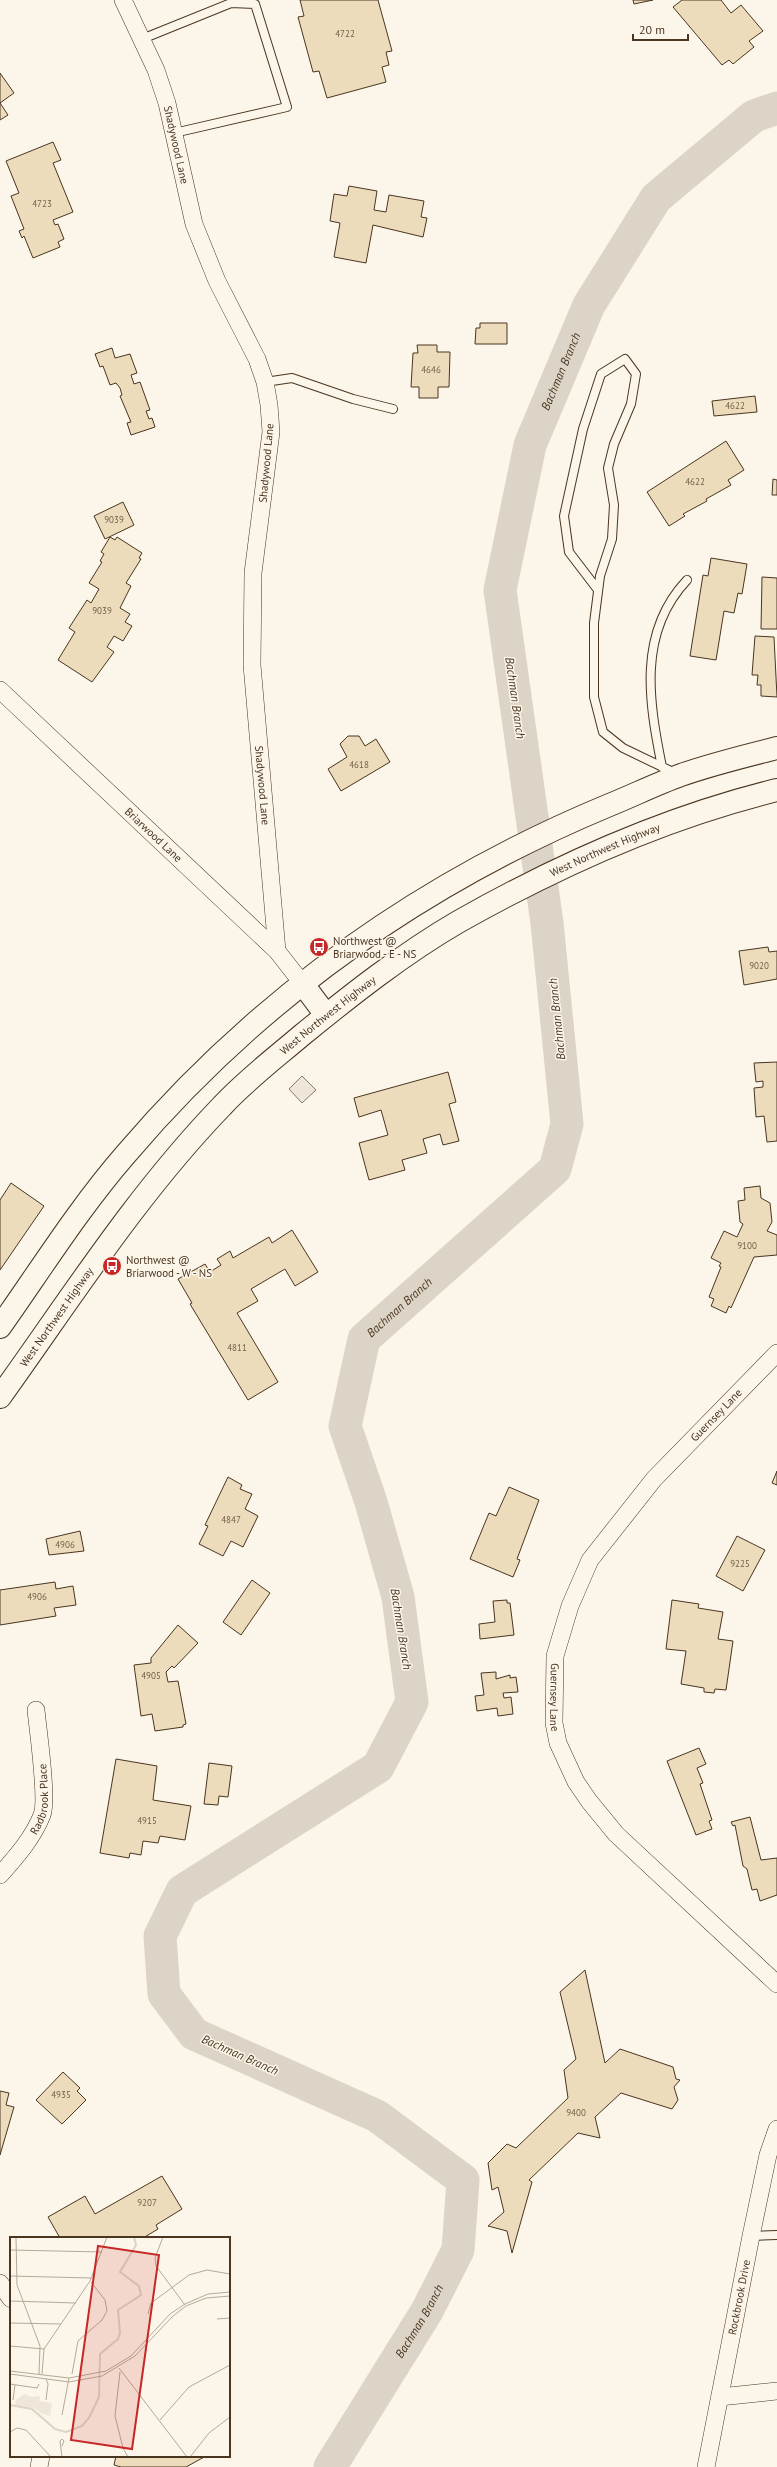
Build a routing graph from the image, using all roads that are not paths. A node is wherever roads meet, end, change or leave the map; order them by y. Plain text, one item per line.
1 (123, 0) edge
2 (142, 39) junction
3 (174, 134) junction
4 (265, 382) junction
5 (393, 409) dead end
6 (687, 580) dead end
7 (598, 590) junction
8 (0, 690) edge
9 (777, 748) edge
10 (666, 776) junction
11 (777, 790) edge
12 (277, 951) junction
13 (302, 983) junction
14 (326, 1015) junction
15 (4, 1315) edge
16 (777, 1353) edge
17 (0, 1397) edge
18 (36, 1710) dead end
19 (0, 1875) edge
20 (777, 1984) edge
21 (777, 2129) edge
22 (777, 2235) edge
23 (751, 2236) junction
24 (0, 2283) edge
25 (10, 2297) edge
26 (777, 2392) edge
27 (720, 2397) junction
28 (41, 2457) edge
29 (39, 2467) edge
30 (706, 2467) edge

1 - 2 street, Shadywood Lane
2 - 3 street, Shadywood Lane
2 - 3 lane
3 - 4 street, Shadywood Lane
4 - 5 lane
4 - 12 street, Shadywood Lane
6 - 10 lane
7 - 7 lane
7 - 10 lane
8 - 12 street, Briarwood Lane
9 - 10 main road
10 - 13 main road
11 - 14 main road, West Northwest Highway
12 - 13 street, Briarwood Lane
13 - 14 main road
13 - 15 main road
14 - 17 main road, West Northwest Highway
16 - 20 street, Guernsey Lane
18 - 19 street, Radbrook Place
21 - 23 street, Rockbrook Drive
22 - 23 lane
23 - 27 street, Rockbrook Drive
24 - 25 street
26 - 27 street
27 - 30 street, Rockbrook Drive
28 - 29 street

